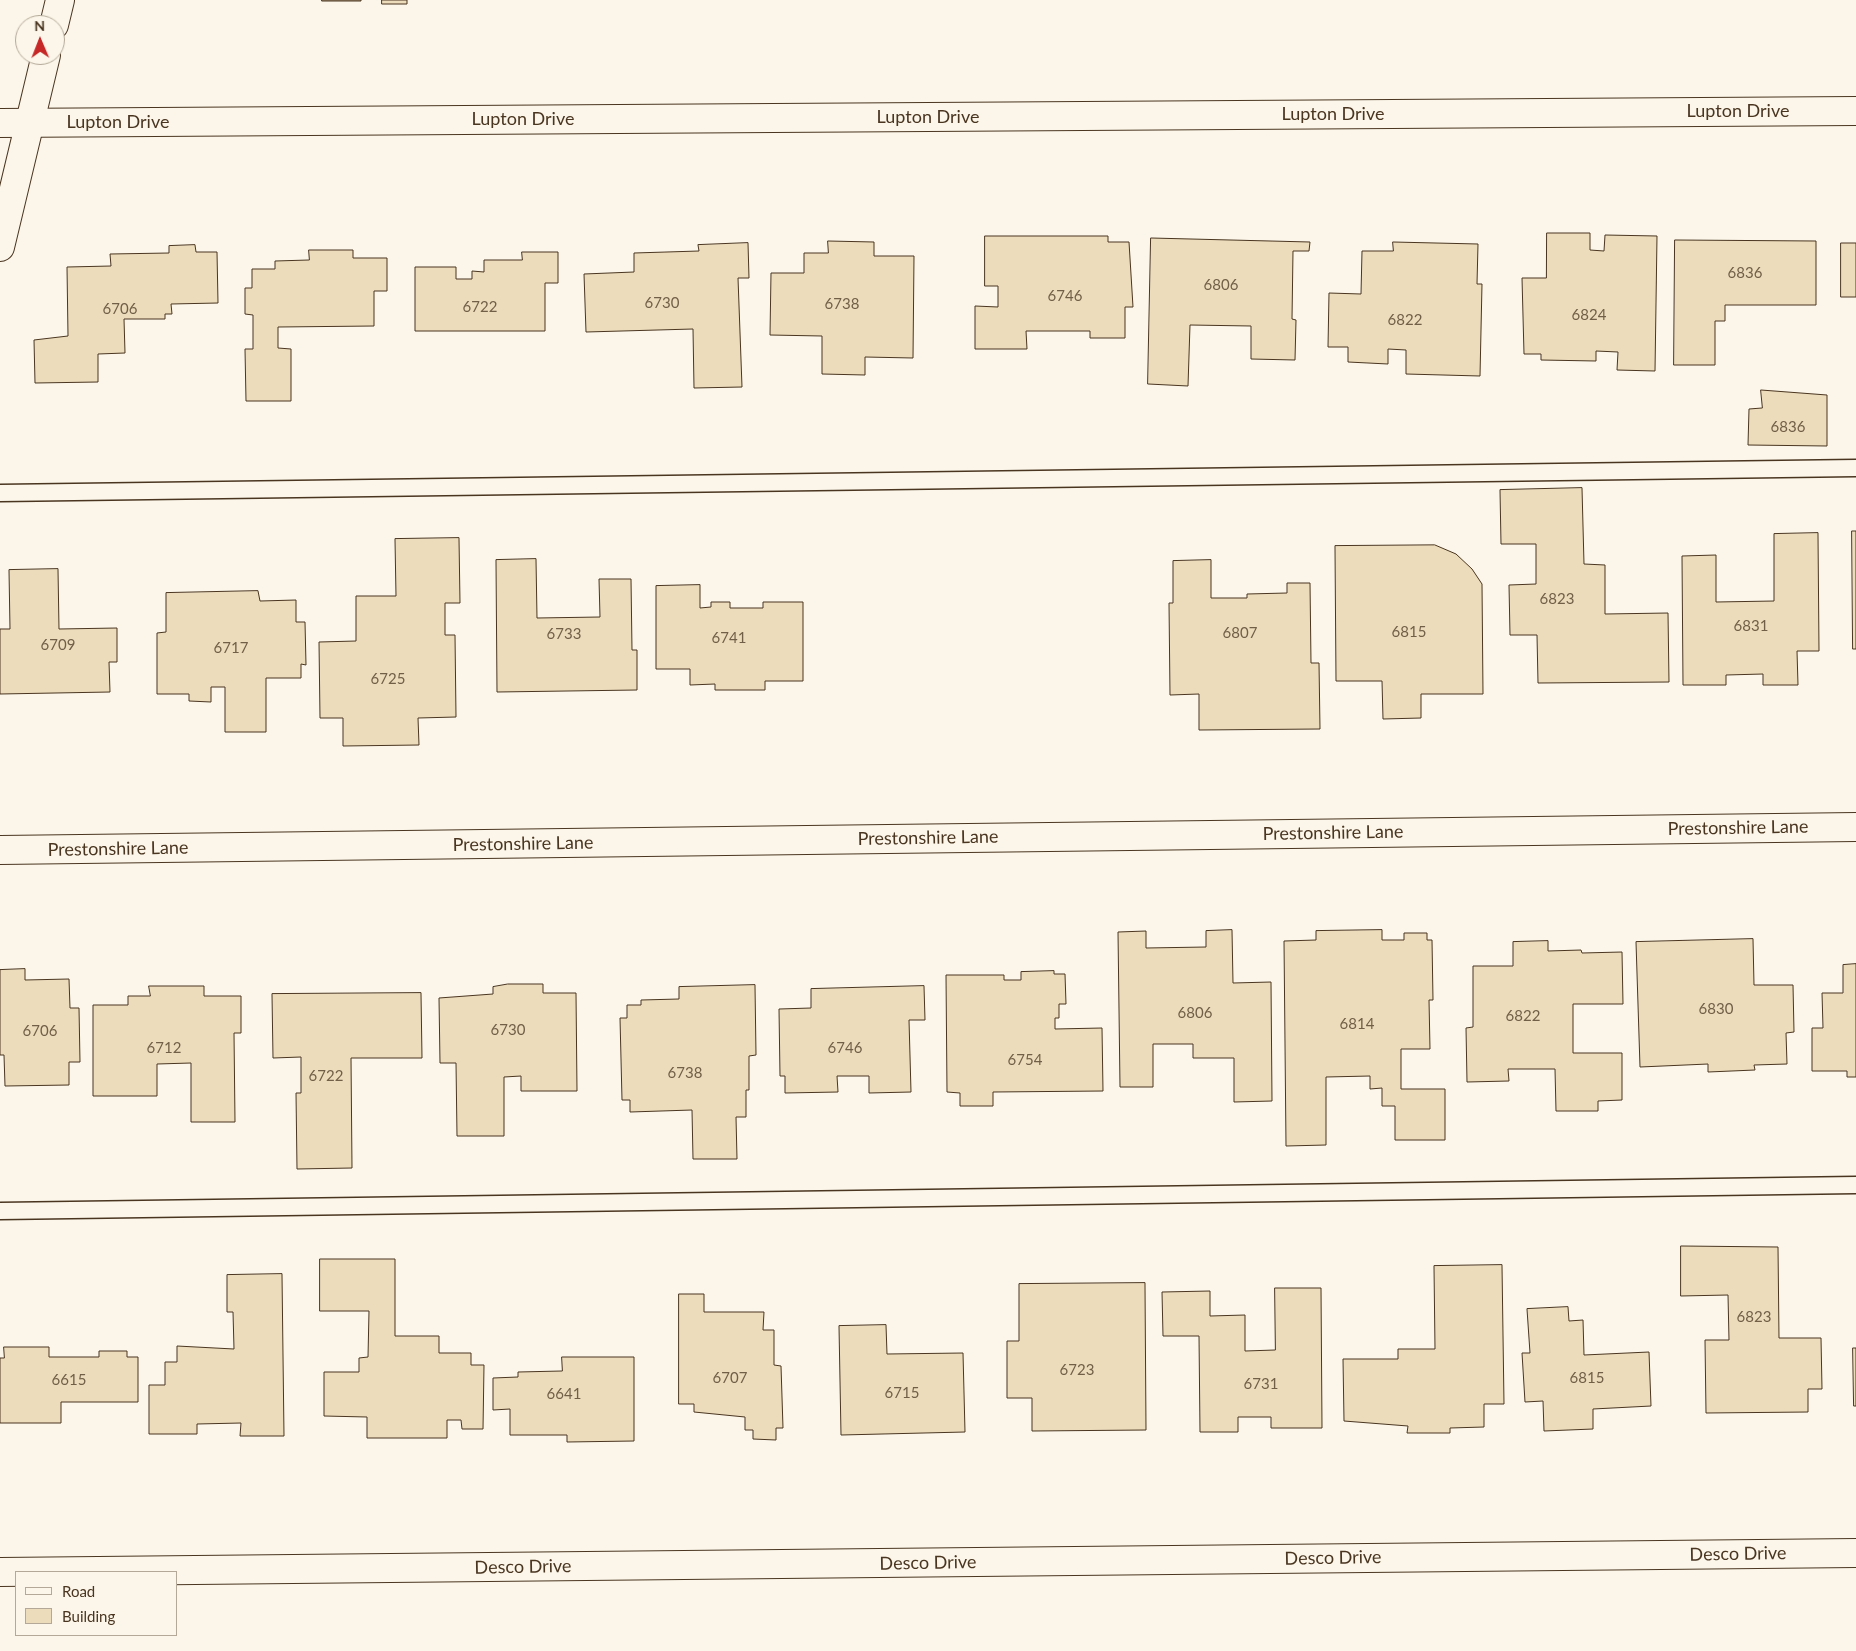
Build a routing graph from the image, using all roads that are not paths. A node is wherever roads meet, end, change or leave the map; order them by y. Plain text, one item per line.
1 (60, 0) edge
2 (56, 15) edge
3 (43, 65) edge
4 (1856, 111) edge
5 (29, 122) junction
6 (0, 123) edge
7 (0, 247) edge
8 (1856, 468) edge
9 (0, 493) edge
10 (1856, 827) edge
11 (0, 850) edge
12 (1856, 1185) edge
13 (0, 1211) edge
14 (1856, 1553) edge
15 (98, 1571) edge
16 (0, 1572) edge
17 (15, 1572) edge

1 - 2 street
3 - 5 street
4 - 5 street, Lupton Drive
5 - 6 street, Lupton Drive
5 - 7 street
8 - 9 lane
10 - 11 street, Prestonshire Lane
12 - 13 lane
14 - 15 street, Desco Drive
16 - 17 street, Desco Drive

